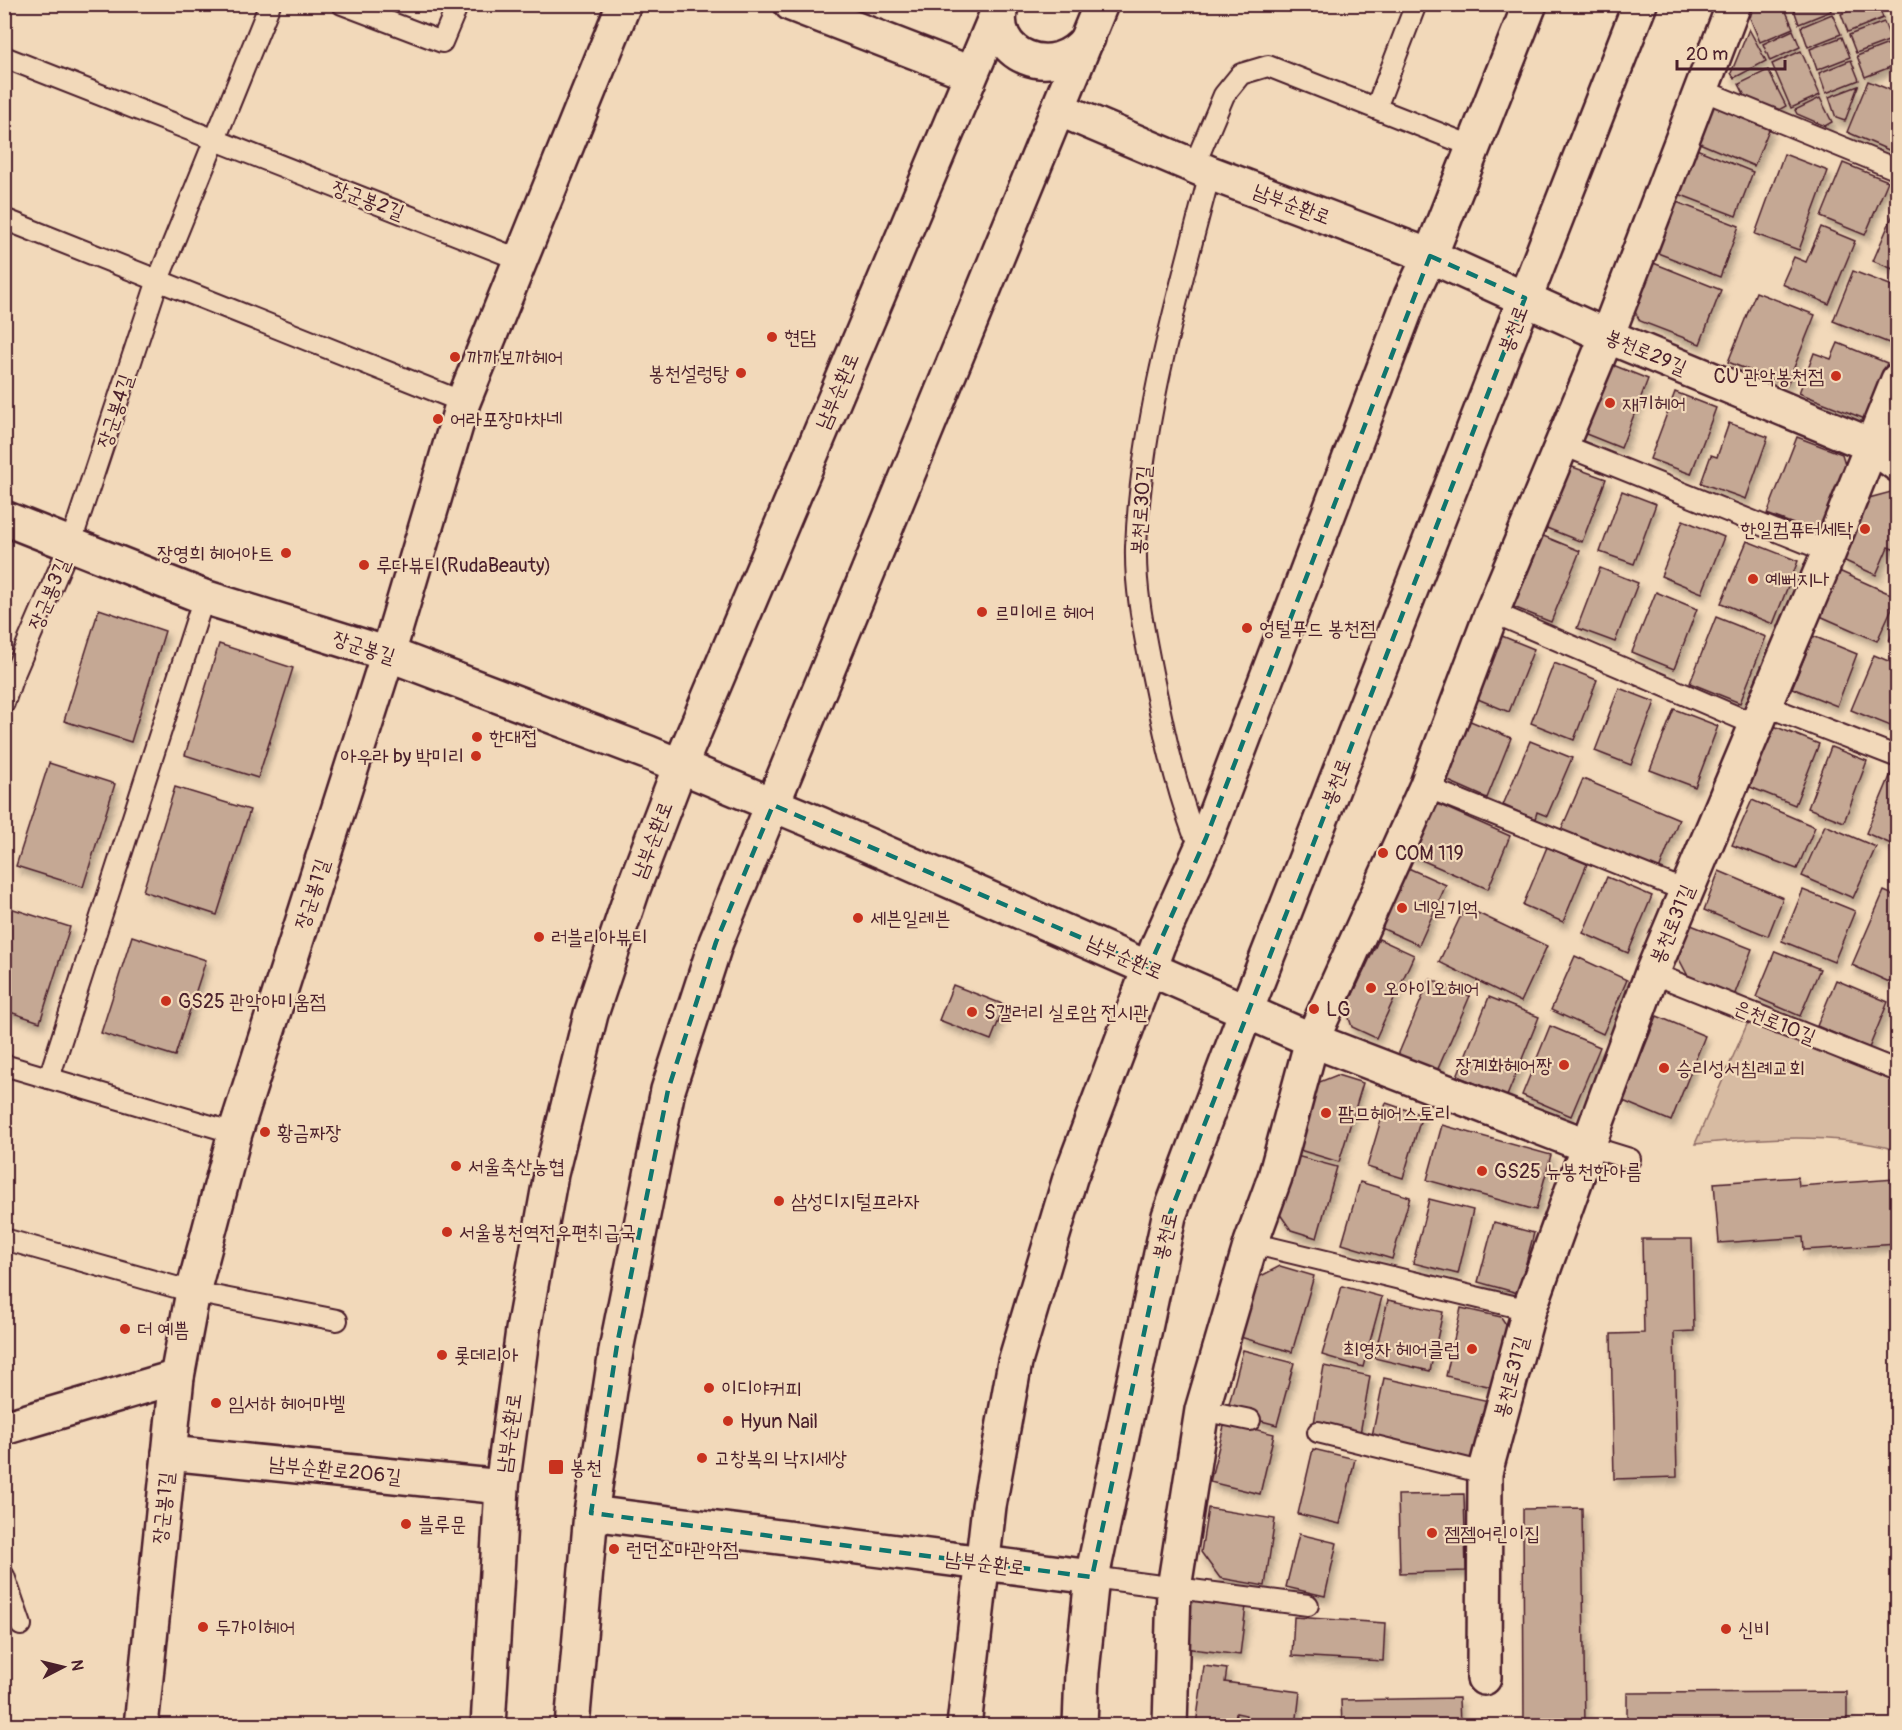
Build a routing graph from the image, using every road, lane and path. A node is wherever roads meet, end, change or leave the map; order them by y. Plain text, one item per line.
1 (270, 4) edge
2 (342, 4) edge
3 (458, 4) edge
4 (624, 4) edge
5 (791, 4) edge
6 (1001, 4) edge
7 (1101, 4) edge
8 (1416, 4) edge
9 (1530, 4) edge
10 (1640, 4) edge
11 (1734, 4) edge
12 (1088, 38) junction
13 (4, 57) edge
14 (970, 74) junction
15 (1702, 90) junction
16 (1376, 108) junction
17 (1059, 109) junction
18 (215, 140) junction
19 (1474, 147) junction
20 (1202, 170) junction
21 (1898, 170) edge
22 (4, 219) edge
23 (1430, 256) junction
24 (521, 260) junction
25 (158, 280) junction
26 (1525, 298) junction
27 (1607, 336) junction
28 (1898, 380) edge
29 (463, 402) junction
30 (1884, 445) edge
31 (1563, 446) junction
32 (1898, 465) edge
33 (4, 518) edge
34 (71, 542) junction
35 (1828, 552) junction
36 (204, 597) junction
37 (1492, 612) junction
38 (388, 654) junction
39 (8, 678) edge
40 (4, 703) edge
41 (1760, 715) junction
42 (1898, 757) edge
43 (680, 766) junction
44 (721, 783) joint
45 (1426, 787) junction
46 (773, 805) junction
47 (1206, 838) junction
48 (1686, 891) junction
49 (1149, 967) junction
50 (1652, 973) junction
51 (1246, 1011) junction
52 (1312, 1040) junction
53 (4, 1065) edge
54 (1898, 1071) edge
55 (49, 1078) junction
56 (235, 1133) junction
57 (1588, 1146) junction
58 (1630, 1159) dead end
59 (4, 1239) edge
60 (1251, 1243) junction
61 (193, 1292) junction
62 (1529, 1311) junction
63 (338, 1320) dead end
64 (177, 1377) junction
65 (1202, 1410) junction
66 (1250, 1420) dead end
67 (4, 1428) edge
68 (1318, 1432) dead end
69 (169, 1453) junction
70 (1485, 1473) junction
71 (502, 1487) junction
72 (591, 1513) junction
73 (983, 1563) junction
74 (4, 1576) edge
75 (1092, 1577) junction
76 (1174, 1588) junction
77 (1308, 1605) dead end
78 (21, 1625) dead end
79 (1484, 1678) dead end
80 (141, 1725) edge
81 (488, 1725) edge
82 (572, 1725) edge
83 (964, 1725) edge
84 (1080, 1725) edge
85 (1170, 1725) edge

1 - 18 lane, 장군봉4길
2 - 3 lane
4 - 24 street
5 - 14 street
6 - 12 street
6 - 14 street, 남부순환로
7 - 12 street
8 - 16 lane
9 - 19 street
10 - 26 street, 봉천로
11 - 15 street
12 - 17 street
13 - 18 lane
14 - 43 street, 남부순환로
15 - 21 lane
15 - 27 street
16 - 19 lane, 봉천로30길
16 - 20 lane, 봉천로30길
17 - 20 street, 남부순환로
17 - 46 street
18 - 24 lane, 장군봉2길
18 - 25 lane, 장군봉4길
19 - 23 street
20 - 23 street, 남부순환로
20 - 47 lane, 봉천로30길
22 - 25 lane
23 - 26 street, 남부순환로
23 - 47 street
24 - 29 street
25 - 29 lane
25 - 34 lane, 장군봉4길
26 - 27 street, 봉천로29길
26 - 51 street, 봉천로
27 - 30 street, 봉천로29길
27 - 31 street
28 - 30 street, 봉천로31길
29 - 38 street
30 - 32 street, 봉천로29길
30 - 35 street, 봉천로31길
31 - 35 lane
31 - 37 street
33 - 34 street, 장군봉길
34 - 36 street, 장군봉길
34 - 39 lane, 장군봉3길
35 - 41 street, 봉천로31길
36 - 38 street, 장군봉길
36 - 55 lane
37 - 41 lane
37 - 45 street
38 - 43 street, 장군봉길
38 - 56 street, 장군봉1길
39 - 40 lane, 장군봉3길
41 - 42 lane
41 - 48 street, 봉천로31길
43 - 44 street, 장군봉길
43 - 71 street, 남부순환로
44 - 46 street, 남부순환로
45 - 48 lane
45 - 52 street
46 - 49 street, 남부순환로
46 - 72 street
47 - 49 street
48 - 50 street, 봉천로31길
49 - 51 street, 남부순환로
49 - 73 street
50 - 54 lane, 은천로10길
50 - 57 street, 봉천로31길
51 - 52 street
51 - 75 street, 봉천로
52 - 57 street
52 - 60 street
53 - 55 lane
55 - 56 lane
56 - 61 street, 장군봉1길
57 - 58 lane
57 - 62 street, 봉천로31길
59 - 61 lane
60 - 62 lane
60 - 65 street
61 - 63 lane
61 - 64 street, 장군봉1길
62 - 70 street, 봉천로31길
64 - 67 street
64 - 69 street, 장군봉1길
65 - 66 lane
65 - 76 street
68 - 70 lane
69 - 71 street, 남부순환로206길
69 - 80 street, 장군봉1길
70 - 79 street, 봉천로31길
71 - 81 street, 남부순환로
72 - 73 street, 남부순환로
72 - 82 street
73 - 75 street, 남부순환로
73 - 83 street
74 - 78 lane
75 - 76 lane
75 - 84 street, 봉천로
76 - 77 lane
76 - 85 street

